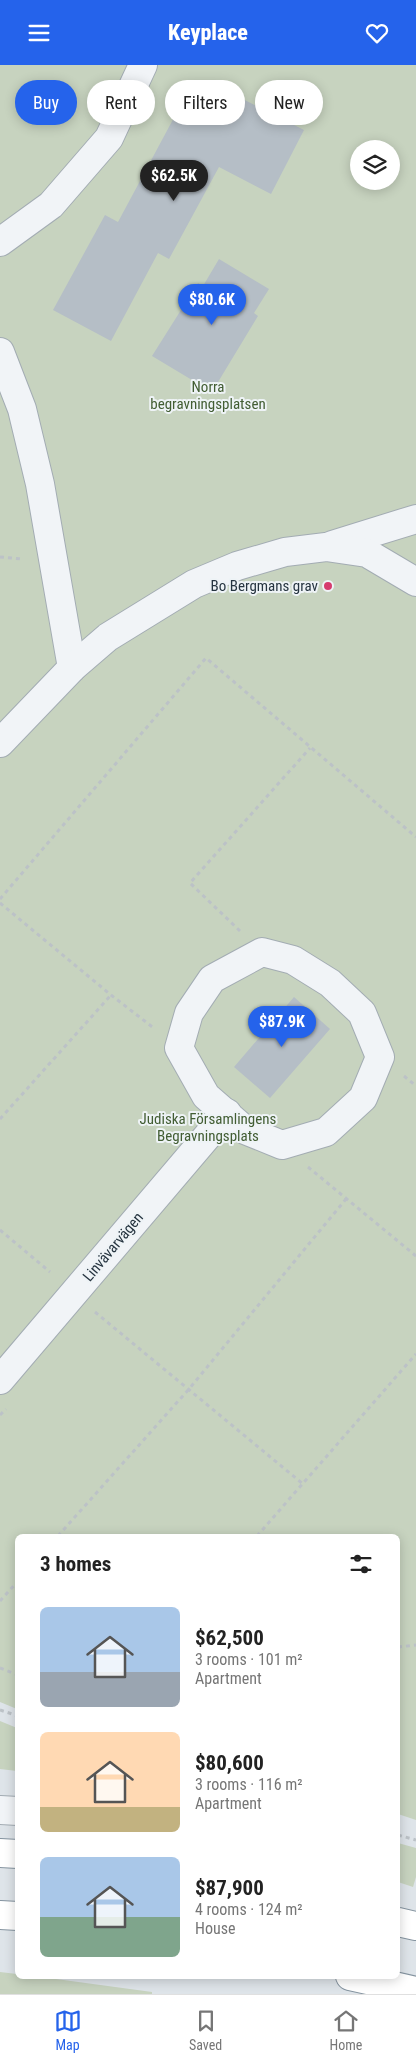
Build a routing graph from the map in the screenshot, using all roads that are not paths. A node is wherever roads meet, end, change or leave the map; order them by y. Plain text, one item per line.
1 (143, 65) edge
2 (0, 242) edge
3 (0, 352) edge
4 (416, 519) edge
5 (326, 547) junction
6 (416, 582) edge
7 (72, 668) junction
8 (0, 743) edge
9 (227, 1113) junction
10 (0, 1380) edge
11 (0, 1810) edge
12 (15, 1811) edge
13 (0, 1853) edge
14 (15, 1854) edge
15 (0, 1915) edge
16 (15, 1916) edge
17 (400, 1922) edge
18 (416, 1926) edge
19 (363, 1979) edge
20 (408, 1989) edge
21 (349, 1994) edge

1 - 2 lane
3 - 7 lane
4 - 5 lane
5 - 6 lane
5 - 7 lane
7 - 8 lane
9 - 9 lane
9 - 10 lane, Linvävarvägen
11 - 12 lane
13 - 14 highway
15 - 16 highway
17 - 18 highway
19 - 20 highway
20 - 21 highway

